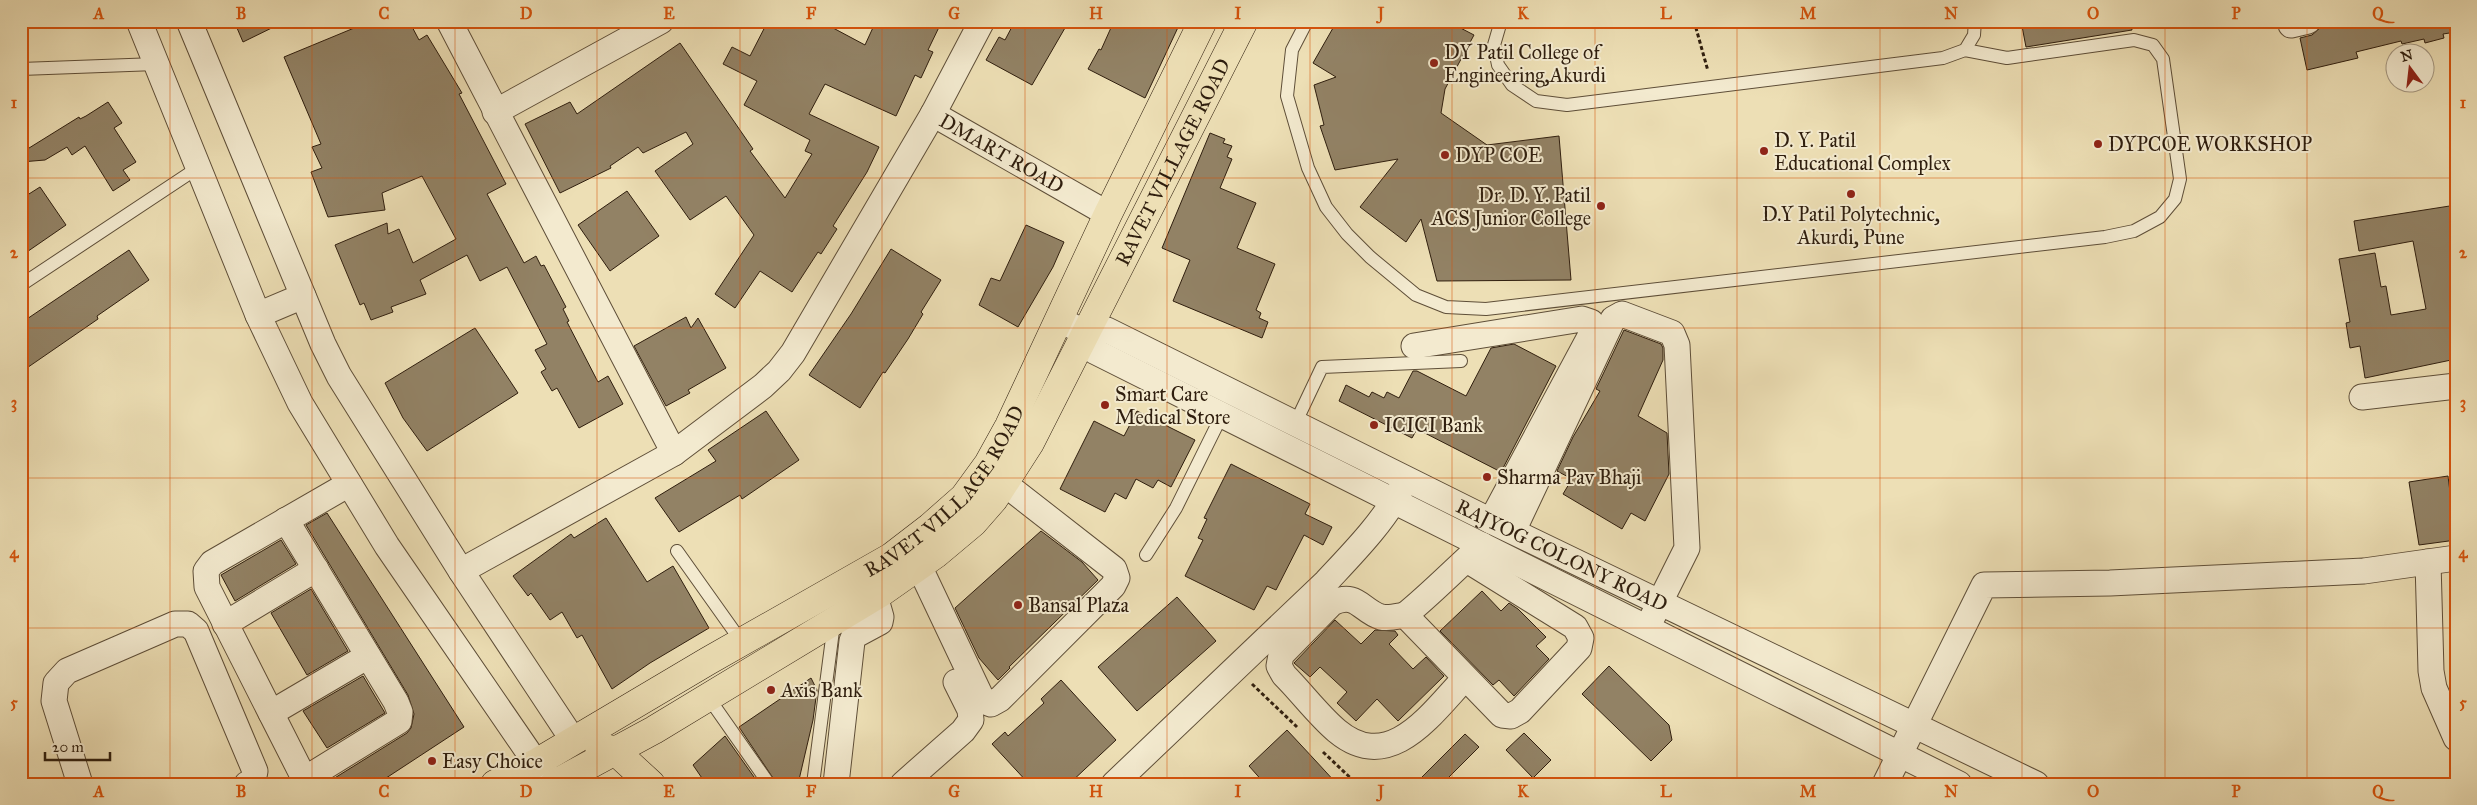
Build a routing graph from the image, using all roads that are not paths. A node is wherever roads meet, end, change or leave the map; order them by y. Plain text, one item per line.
1 (139, 21) edge
2 (189, 21) edge
3 (449, 21) edge
4 (660, 21) edge
5 (982, 21) edge
6 (1204, 21) edge
7 (1244, 21) edge
8 (1307, 21) edge
9 (1501, 21) edge
10 (1976, 21) edge
11 (1965, 50) junction
12 (156, 64) junction
13 (21, 69) edge
14 (495, 112) junction
15 (933, 114) junction
16 (199, 167) junction
17 (1108, 214) junction
18 (21, 285) edge
19 (303, 296) junction
20 (258, 315) junction
21 (1060, 320) junction
22 (1086, 333) junction
23 (1414, 346) dead end
24 (1461, 361) dead end
25 (2456, 386) edge
26 (2362, 397) dead end
27 (1222, 415) junction
28 (1295, 424) junction
29 (674, 453) junction
30 (1406, 479) junction
31 (349, 484) junction
32 (1005, 484) junction
33 (1394, 501) junction
34 (286, 520) junction
35 (1491, 521) junction
36 (1513, 532) junction
37 (677, 551) dead end
38 (1474, 552) junction
39 (1146, 554) dead end
40 (2456, 558) edge
41 (2428, 562) junction
42 (316, 569) junction
43 (461, 571) junction
44 (912, 571) junction
45 (875, 596) junction
46 (1659, 602) junction
47 (1405, 615) junction
48 (834, 621) junction
49 (225, 624) junction
50 (1647, 627) junction
51 (741, 641) junction
52 (368, 656) junction
53 (1465, 678) junction
54 (708, 697) junction
55 (2448, 703) edge
56 (271, 713) junction
57 (1913, 724) junction
58 (2456, 738) edge
59 (573, 740) junction
60 (614, 750) junction
61 (1898, 754) junction
62 (536, 763) junction
63 (570, 780) edge
64 (306, 781) edge
65 (80, 784) edge
66 (247, 784) edge
67 (495, 784) edge
68 (651, 784) edge
69 (769, 784) edge
70 (813, 784) edge
71 (836, 784) edge
72 (903, 784) edge
73 (1114, 784) edge
74 (1885, 784) edge
75 (1959, 784) edge
76 (2036, 784) edge

1 - 12 street
2 - 19 street
3 - 14 street
4 - 14 street
5 - 15 street, DMART ROAD
6 - 17 main road, RAVET VILLAGE ROAD
7 - 22 main road, RAVET VILLAGE ROAD
8 - 11 lane
9 - 11 lane
10 - 11 lane
12 - 13 lane
12 - 16 street
14 - 29 street
15 - 17 street, DMART ROAD
15 - 29 street
16 - 18 lane
16 - 20 street
17 - 21 main road, RAVET VILLAGE ROAD
19 - 20 street
19 - 43 street
20 - 31 street
21 - 22 street, RAJYOG COLONY ROAD
21 - 51 main road, RAVET VILLAGE ROAD
22 - 27 street, RAJYOG COLONY ROAD
22 - 28 street, RAJYOG COLONY ROAD
22 - 32 main road, RAVET VILLAGE ROAD
23 - 35 street
24 - 28 lane
25 - 26 street
27 - 33 street, RAJYOG COLONY ROAD
27 - 39 lane
28 - 30 street, RAJYOG COLONY ROAD
29 - 43 street
30 - 33 street
30 - 35 street, RAJYOG COLONY ROAD
31 - 34 street
31 - 62 street
32 - 44 main road, RAVET VILLAGE ROAD
32 - 44 street
33 - 38 street, RAJYOG COLONY ROAD
33 - 73 street
34 - 42 street
34 - 49 street
35 - 36 street, RAJYOG COLONY ROAD
36 - 46 street, RAJYOG COLONY ROAD
36 - 46 street
37 - 51 lane
38 - 47 street
38 - 50 street, RAJYOG COLONY ROAD
38 - 53 street
40 - 41 street
41 - 55 street
41 - 57 street
42 - 49 street
42 - 52 street
43 - 59 street
44 - 45 main road, RAVET VILLAGE ROAD
44 - 72 street
45 - 48 main road, RAVET VILLAGE ROAD
45 - 71 street
46 - 50 street
46 - 57 street, RAJYOG COLONY ROAD
47 - 53 street
47 - 53 street
48 - 54 main road, RAVET VILLAGE ROAD
48 - 70 lane
49 - 56 street
50 - 61 street, RAJYOG COLONY ROAD
51 - 59 main road, RAVET VILLAGE ROAD
52 - 56 street
52 - 64 street
54 - 60 main road, RAVET VILLAGE ROAD
54 - 69 lane
55 - 58 street
56 - 64 street
57 - 61 street
57 - 76 street, RAJYOG COLONY ROAD
59 - 60 main road
59 - 62 main road, RAVET VILLAGE ROAD
60 - 63 main road, RAVET VILLAGE ROAD
60 - 68 main road
61 - 74 street
61 - 75 street, RAJYOG COLONY ROAD
62 - 63 main road
62 - 67 main road, RAVET VILLAGE ROAD
65 - 66 street

